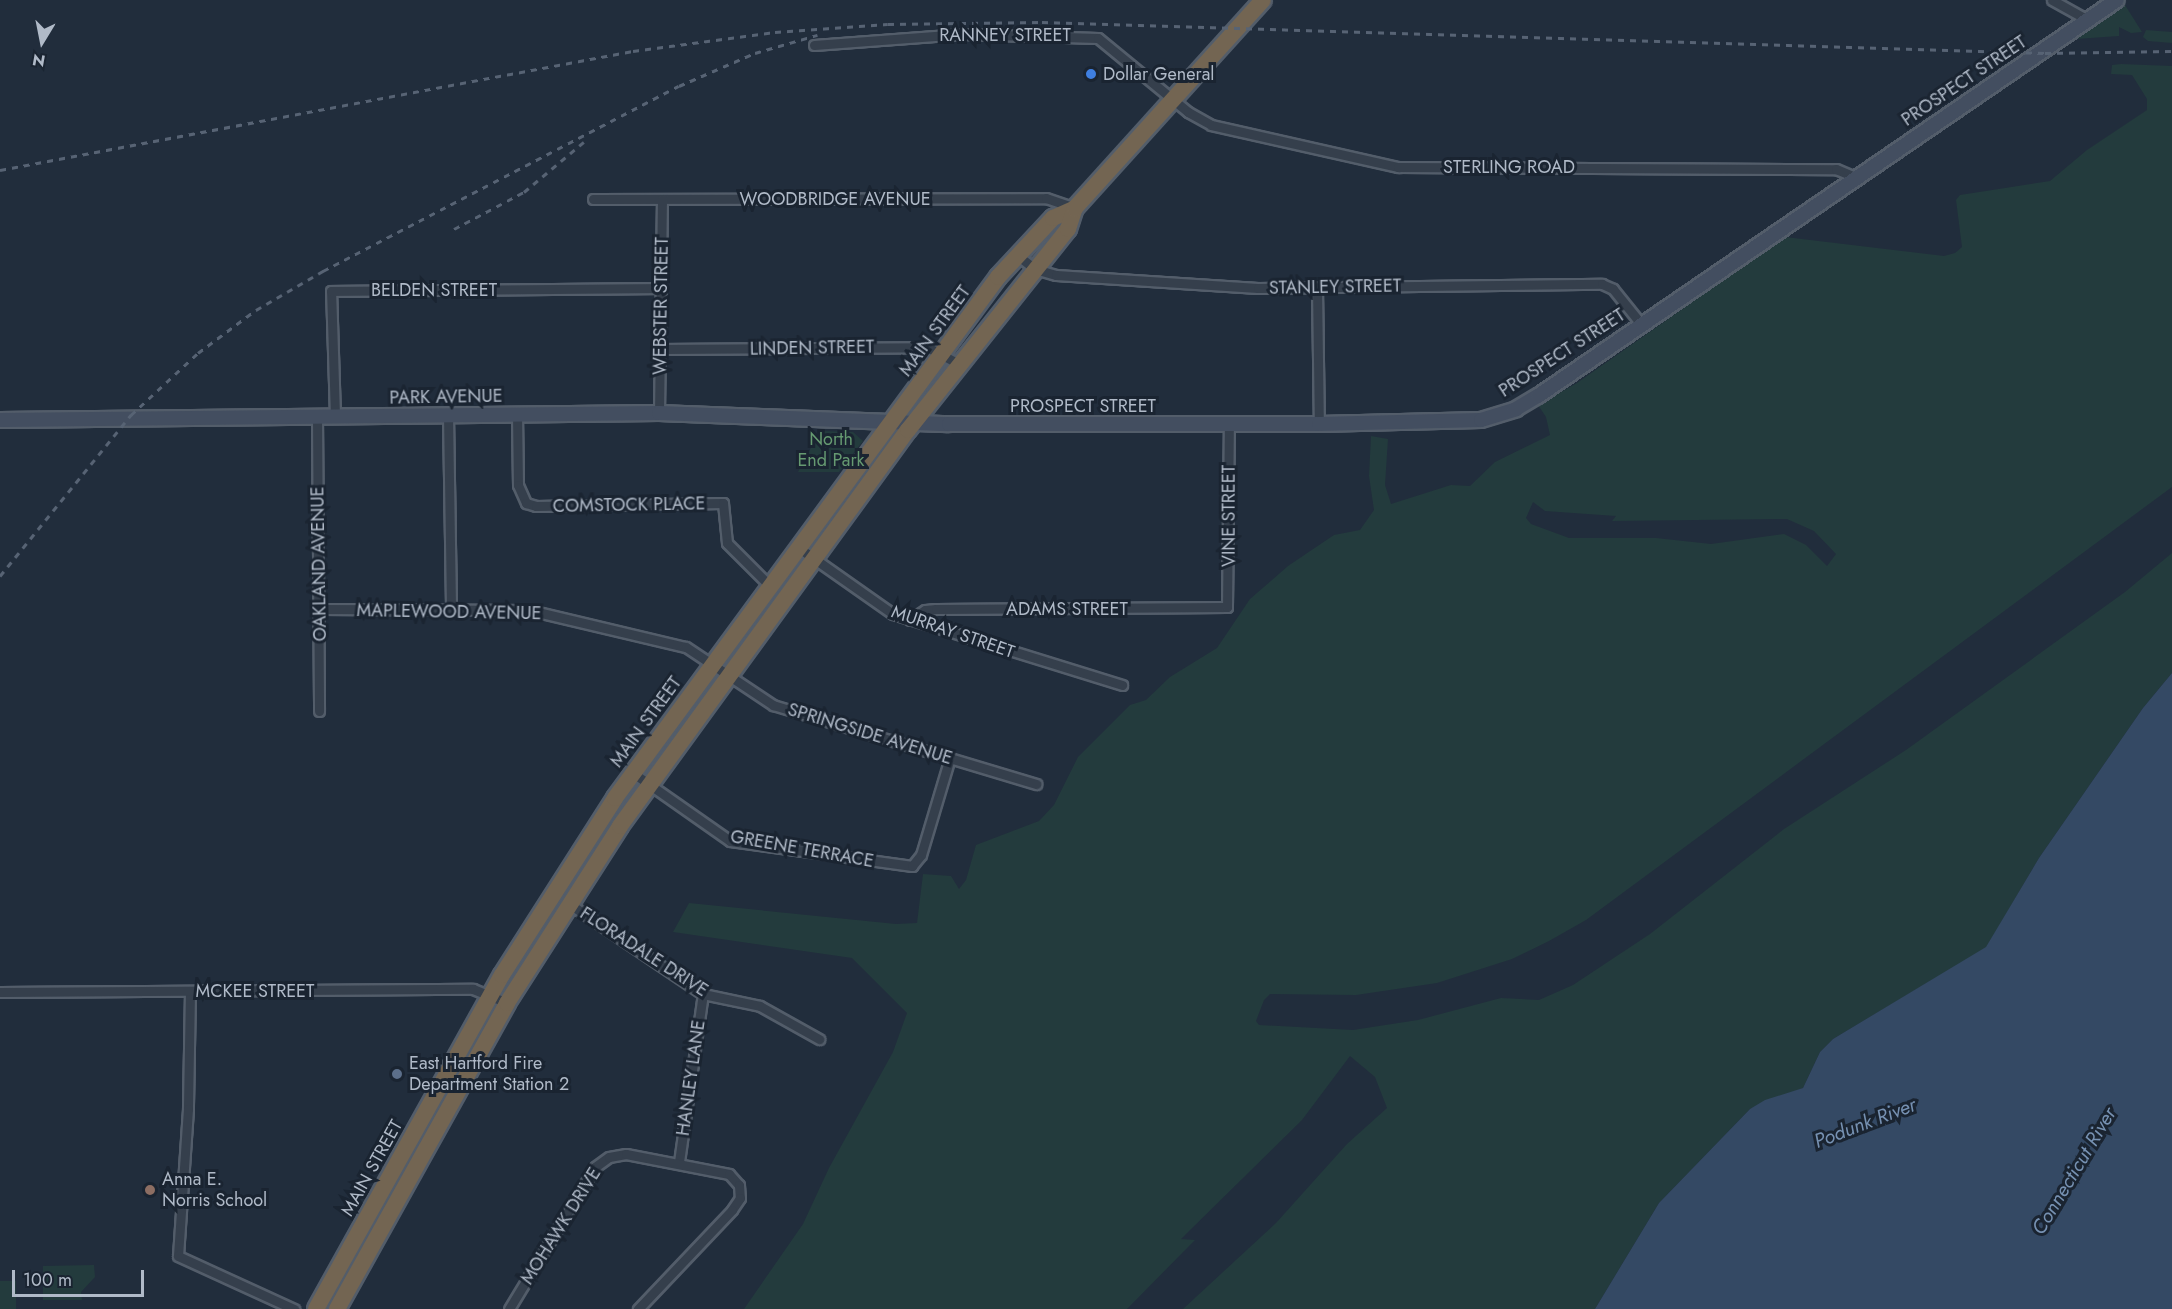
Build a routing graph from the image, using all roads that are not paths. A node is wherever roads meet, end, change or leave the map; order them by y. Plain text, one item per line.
1 (1263, 0) edge
2 (2052, 0) edge
3 (2117, 0) edge
4 (2088, 20) junction
5 (814, 45) dead end
6 (1173, 99) junction
7 (1855, 177) junction
8 (594, 199) dead end
9 (662, 199) junction
10 (1075, 208) junction
11 (1017, 255) junction
12 (1035, 269) junction
13 (661, 288) junction
14 (1317, 288) junction
15 (1641, 324) junction
16 (660, 350) junction
17 (943, 353) junction
18 (959, 364) junction
19 (659, 413) junction
20 (517, 414) junction
21 (448, 415) junction
22 (317, 416) junction
23 (335, 416) junction
24 (0, 420) edge
25 (892, 421) junction
26 (913, 422) junction
27 (1229, 424) junction
28 (1319, 424) junction
29 (799, 548) junction
30 (813, 558) junction
31 (770, 586) junction
32 (1227, 607) joint
33 (320, 609) junction
34 (451, 610) junction
35 (910, 620) junction
36 (713, 663) junction
37 (730, 675) junction
38 (1122, 685) dead end
39 (320, 711) dead end
40 (950, 758) junction
41 (633, 773) junction
42 (649, 784) junction
43 (1036, 784) dead end
44 (568, 903) junction
45 (190, 991) junction
46 (0, 992) edge
47 (491, 994) junction
48 (703, 994) junction
49 (507, 1003) junction
50 (819, 1039) dead end
51 (440, 1086) junction
52 (456, 1095) junction
53 (679, 1162) junction
54 (294, 1309) edge
55 (316, 1309) edge
56 (337, 1309) edge
57 (509, 1309) edge
58 (638, 1309) edge

1 - 6 highway, MAIN STREET
2 - 4 street
3 - 4 main road, PROSPECT STREET
4 - 7 main road, PROSPECT STREET
5 - 6 street, RANNEY STREET
6 - 7 street, STERLING ROAD
6 - 10 highway, MAIN STREET
7 - 15 main road, PROSPECT STREET
8 - 9 street, WOODBRIDGE AVENUE
9 - 10 street, WOODBRIDGE AVENUE
9 - 13 street, WEBSTER STREET
10 - 11 highway, MAIN STREET
10 - 12 highway, MAIN STREET
11 - 12 street, STANLEY STREET
11 - 17 highway, MAIN STREET
12 - 14 street, STANLEY STREET
12 - 18 highway, MAIN STREET
13 - 16 street, WEBSTER STREET
13 - 23 street, BELDEN STREET
14 - 15 street, STANLEY STREET
14 - 28 street
15 - 28 main road, PROSPECT STREET
16 - 17 street, LINDEN STREET
16 - 19 street, WEBSTER STREET
17 - 18 street, LINDEN STREET
17 - 25 highway, MAIN STREET
18 - 26 highway, MAIN STREET
19 - 20 main road, PARK AVENUE
19 - 25 main road, PARK AVENUE
20 - 21 main road, PARK AVENUE
20 - 31 street, COMSTOCK PLACE
21 - 23 main road, PARK AVENUE
21 - 34 street
22 - 23 main road, PARK AVENUE
22 - 24 main road, PARK AVENUE
22 - 33 street, OAKLAND AVENUE
25 - 26 main road, PROSPECT STREET
25 - 29 highway, MAIN STREET
26 - 27 main road, PROSPECT STREET
26 - 30 highway, MAIN STREET
27 - 28 main road, PROSPECT STREET
27 - 32 street, VINE STREET
29 - 30 street, MURRAY STREET
29 - 31 highway, MAIN STREET
30 - 35 street, MURRAY STREET
30 - 37 highway, MAIN STREET
31 - 36 highway, MAIN STREET
32 - 35 street, ADAMS STREET
33 - 34 street, MAPLEWOOD AVENUE
33 - 39 street, OAKLAND AVENUE
34 - 36 street, MAPLEWOOD AVENUE
35 - 38 street, MURRAY STREET
36 - 37 street, SPRINGSIDE AVENUE
36 - 41 highway, MAIN STREET
37 - 40 street, SPRINGSIDE AVENUE
37 - 42 highway, MAIN STREET
40 - 42 street, GREENE TERRACE
40 - 43 street, SPRINGSIDE AVENUE
41 - 42 street, GREENE TERRACE
41 - 47 highway, MAIN STREET
42 - 44 highway, MAIN STREET
44 - 48 street, FLORADALE DRIVE
44 - 49 highway, MAIN STREET
45 - 46 street, MCKEE STREET
45 - 47 street, MCKEE STREET
45 - 54 street
47 - 49 street, MCKEE STREET
47 - 51 highway, MAIN STREET
48 - 50 street, FLORADALE DRIVE
48 - 53 street, HANLEY LANE
49 - 52 highway, MAIN STREET
51 - 52 highway
51 - 55 highway, MAIN STREET
52 - 56 highway, MAIN STREET
53 - 57 street, MOHAWK DRIVE
53 - 58 street, MOHAWK DRIVE

